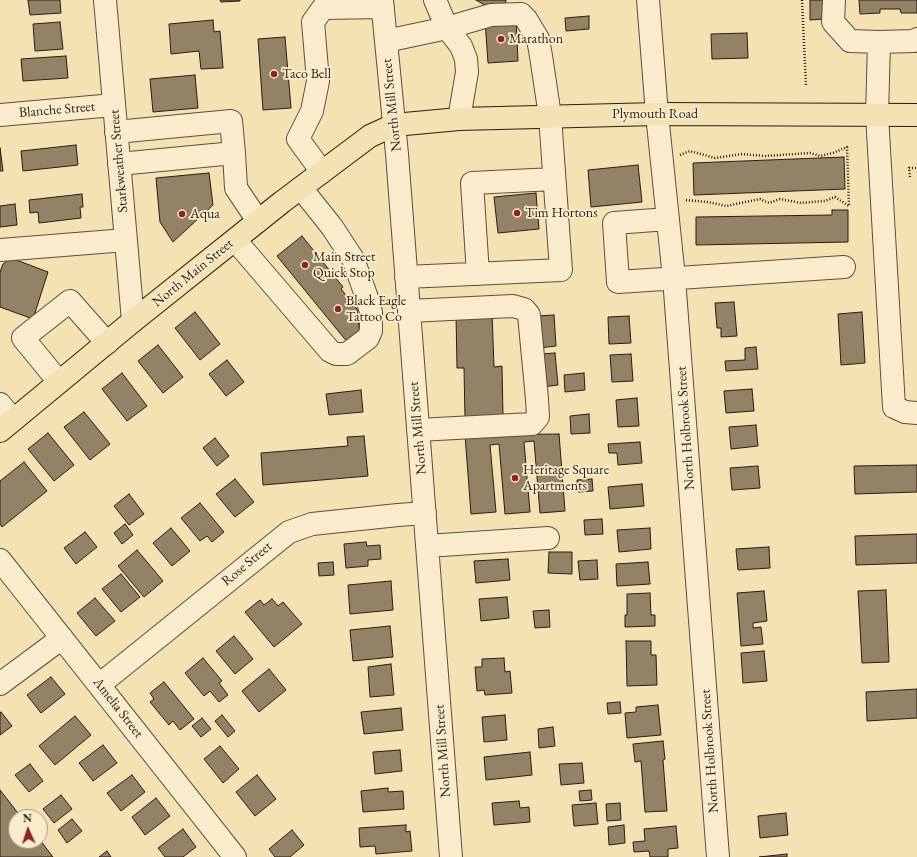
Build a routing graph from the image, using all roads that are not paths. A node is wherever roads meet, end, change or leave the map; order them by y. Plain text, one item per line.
1 (104, 0) edge
2 (435, 0) edge
3 (648, 0) edge
4 (834, 0) edge
5 (382, 3) edge
6 (447, 28) junction
7 (917, 39) edge
8 (386, 41) junction
9 (879, 42) junction
10 (114, 105) junction
11 (657, 114) junction
12 (917, 114) edge
13 (0, 115) edge
14 (877, 115) junction
15 (550, 116) junction
16 (458, 119) junction
17 (394, 125) junction
18 (116, 132) junction
19 (234, 153) junction
20 (119, 164) junction
21 (322, 172) junction
22 (554, 179) junction
23 (301, 188) junction
24 (668, 219) junction
25 (258, 221) junction
26 (126, 240) junction
27 (235, 240) junction
28 (0, 250) edge
29 (844, 267) dead end
30 (478, 274) junction
31 (406, 277) junction
32 (674, 278) junction
33 (409, 311) junction
34 (133, 321) junction
35 (107, 343) junction
36 (59, 382) junction
37 (917, 413) edge
38 (4, 418) edge
39 (418, 430) junction
40 (425, 513) junction
41 (548, 538) dead end
42 (427, 546) junction
43 (0, 560) edge
44 (62, 638) junction
45 (0, 684) edge
46 (99, 685) junction
47 (236, 857) edge
48 (451, 857) edge
49 (718, 857) edge

1 - 10 street, Starkweather Street
2 - 6 street
3 - 11 street, North Holbrook Street
4 - 9 street
5 - 8 street, North Mill Street
5 - 21 street
6 - 8 street
6 - 15 street
6 - 16 street
7 - 9 street
8 - 17 street, North Mill Street
9 - 14 street
10 - 13 street, Blanche Street
10 - 18 street, Starkweather Street
11 - 14 main road, Plymouth Road
11 - 15 main road, Plymouth Road
11 - 24 street, North Holbrook Street
12 - 14 main road, Plymouth Road
14 - 37 street
15 - 16 main road, Plymouth Road
15 - 22 street
16 - 17 main road, Plymouth Road
17 - 21 main road, North Main Street
17 - 31 street, North Mill Street
18 - 19 street
18 - 20 street, Starkweather Street
19 - 20 street
19 - 25 street
20 - 26 street, Starkweather Street
21 - 23 main road, North Main Street
22 - 30 street
22 - 30 street
23 - 25 main road, North Main Street
23 - 27 street
24 - 32 street, North Holbrook Street
24 - 32 street
25 - 27 main road, North Main Street
26 - 28 street
26 - 34 street, Starkweather Street
27 - 34 main road, North Main Street
29 - 32 street
30 - 31 street
31 - 33 street, North Mill Street
32 - 49 street, North Holbrook Street
33 - 39 street, North Mill Street
33 - 39 street
34 - 35 main road, North Main Street
35 - 36 main road, North Main Street
35 - 36 street
36 - 38 main road, North Main Street
39 - 40 street, North Mill Street
40 - 42 street, North Mill Street
40 - 46 street, Rose Street
41 - 42 street
42 - 48 street, North Mill Street
43 - 44 street, Amelia Street
44 - 45 street
44 - 46 street, Amelia Street
46 - 47 street, Amelia Street

